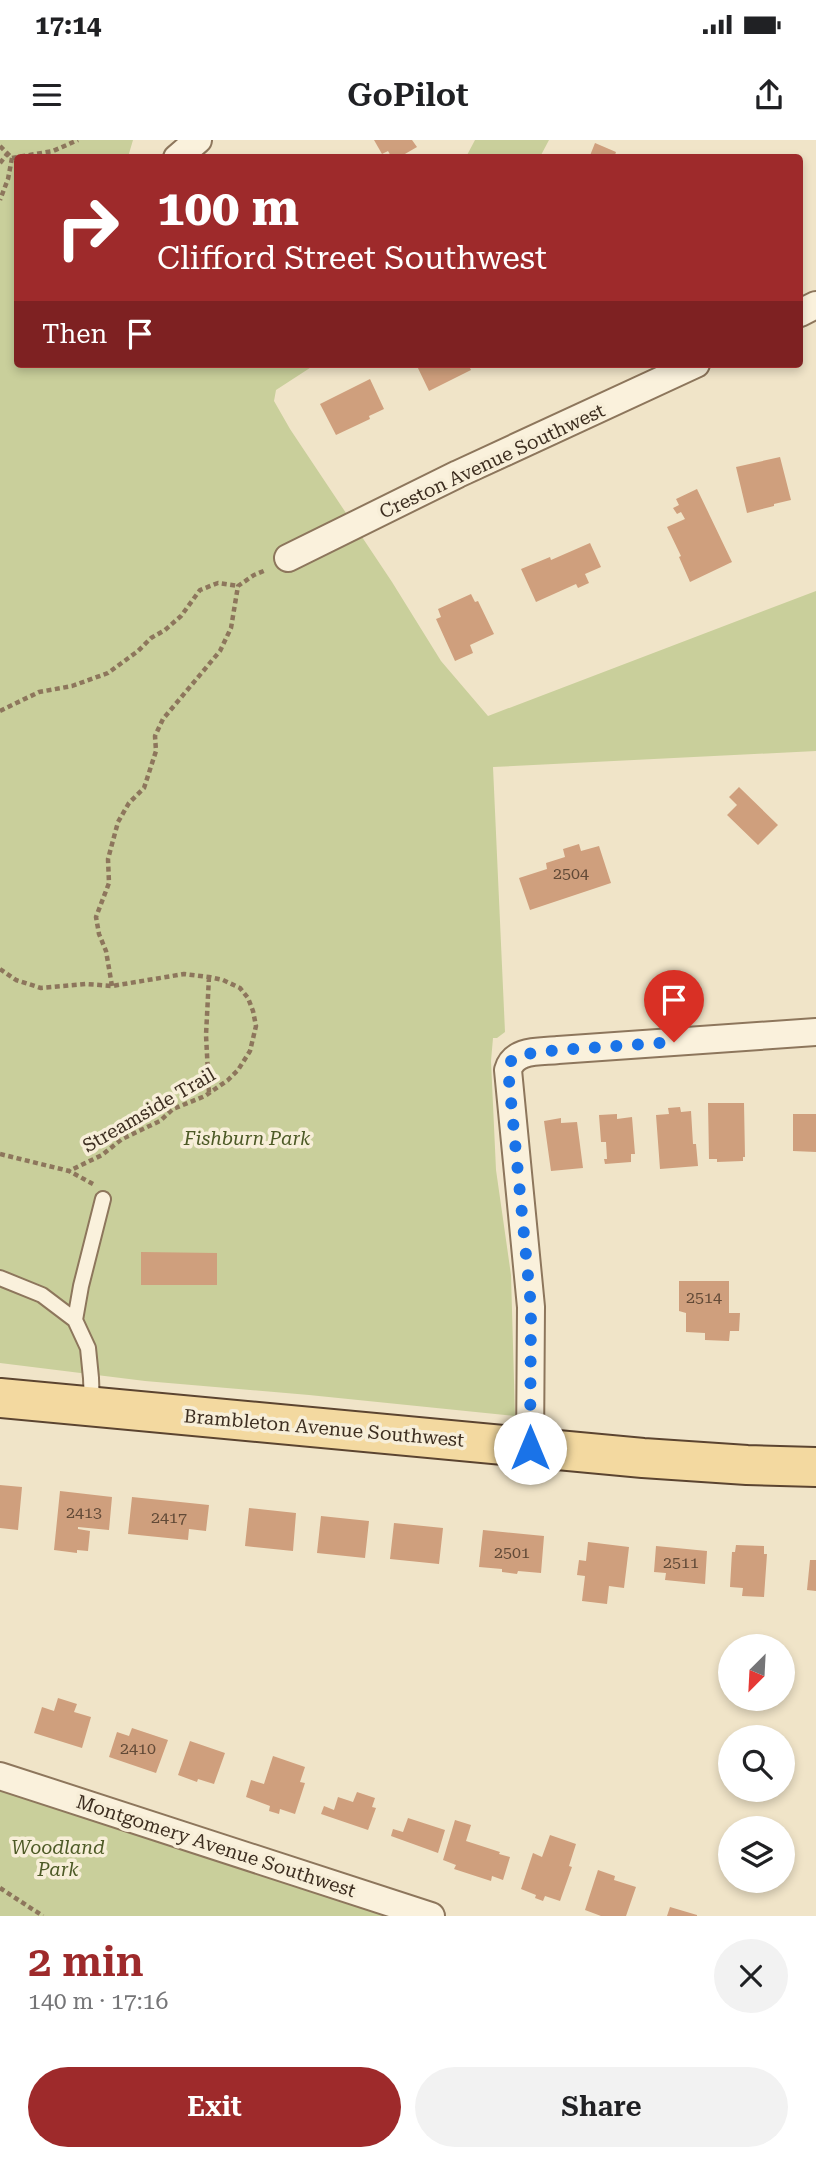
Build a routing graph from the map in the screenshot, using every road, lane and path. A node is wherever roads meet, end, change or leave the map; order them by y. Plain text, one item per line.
1 (78, 140) edge
2 (198, 140) edge
3 (0, 145) edge
4 (8, 153) junction
5 (35, 154) edge
6 (182, 154) edge
7 (12, 158) joint
8 (0, 163) edge
9 (0, 200) edge
10 (687, 368) edge
11 (288, 558) joint
12 (238, 586) junction
13 (0, 711) edge
14 (0, 968) edge
15 (209, 977) junction
16 (112, 986) junction
17 (816, 1032) edge
18 (209, 1093) junction
19 (0, 1154) edge
20 (69, 1171) junction
21 (103, 1199) joint
22 (0, 1278) edge
23 (75, 1320) junction
24 (0, 1398) edge
25 (92, 1407) junction
26 (530, 1448) junction
27 (816, 1467) edge
28 (0, 1776) edge
29 (0, 1888) edge
30 (43, 1916) edge
31 (431, 1916) edge

1 - 5 path
2 - 6 street
3 - 4 path
4 - 7 path
4 - 8 path
7 - 9 path
10 - 11 street, Creston Avenue Southwest
11 - 12 path
12 - 13 path
12 - 16 path
14 - 16 path, Streamside Trail
15 - 16 path, Streamside Trail
15 - 18 path
15 - 18 path, Streamside Trail
17 - 26 street
18 - 20 path, Streamside Trail
19 - 20 path
20 - 21 path
21 - 23 lane
22 - 23 lane
23 - 25 lane
24 - 25 main road, Brambleton Avenue Southwest
25 - 26 main road, Brambleton Avenue Southwest
26 - 27 main road, Brambleton Avenue Southwest
28 - 31 street, Montgomery Avenue Southwest
29 - 30 path

